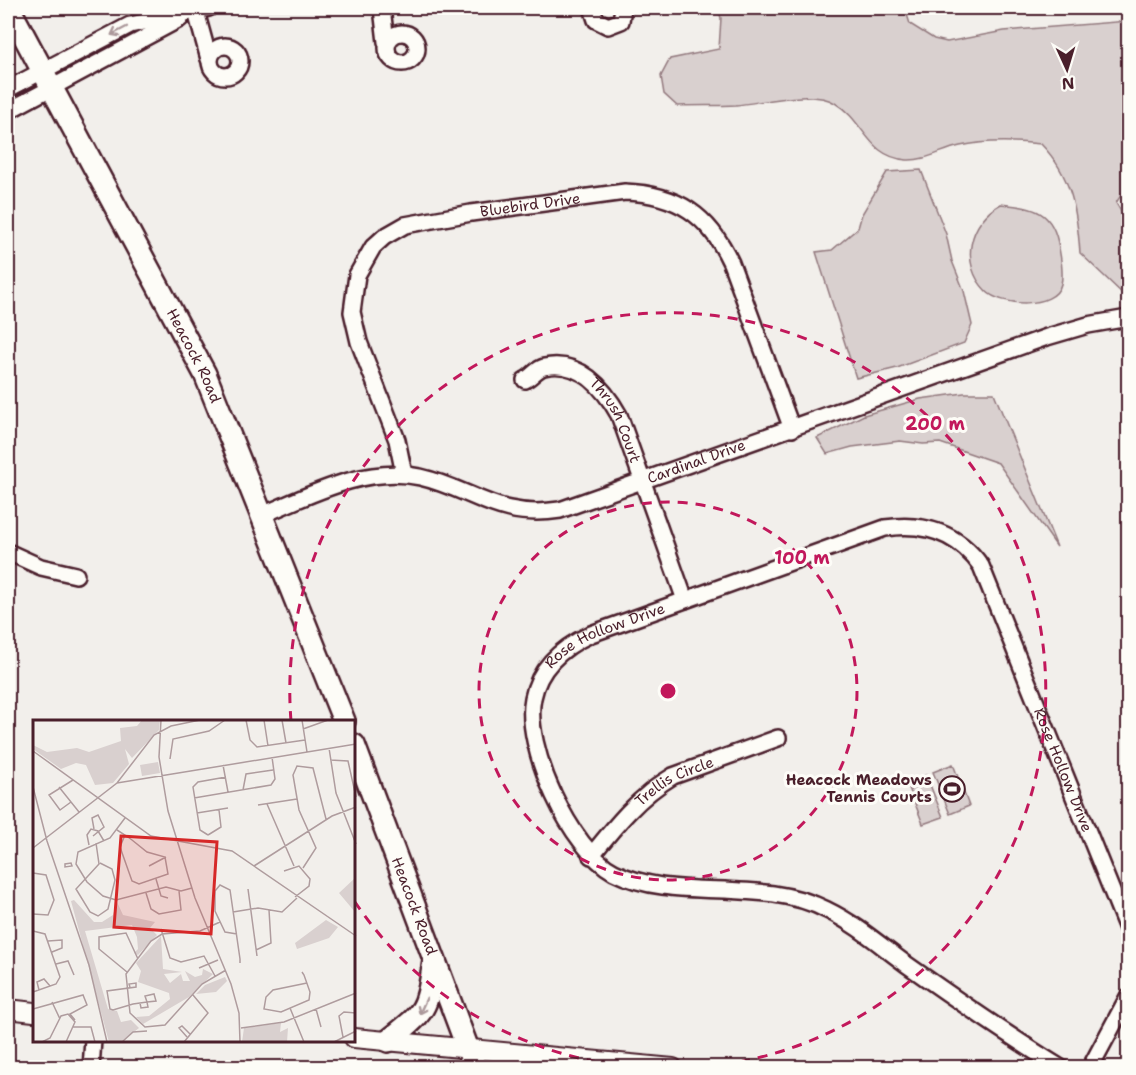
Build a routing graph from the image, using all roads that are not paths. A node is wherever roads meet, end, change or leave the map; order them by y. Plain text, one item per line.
1 (9, 8) edge
2 (200, 8) edge
3 (382, 8) edge
4 (591, 8) edge
5 (623, 8) edge
6 (386, 42) dead end
7 (209, 59) dead end
8 (48, 79) junction
9 (8, 89) edge
10 (8, 111) edge
11 (1128, 318) edge
12 (525, 380) dead end
13 (792, 429) junction
14 (404, 474) junction
15 (641, 481) junction
16 (262, 515) junction
17 (8, 552) edge
18 (76, 575) dead end
19 (685, 600) junction
20 (344, 720) edge
21 (778, 738) dead end
22 (356, 750) edge
23 (591, 856) junction
24 (1128, 931) edge
25 (434, 957) junction
26 (1128, 997) edge
27 (8, 1009) edge
28 (33, 1012) edge
29 (356, 1038) edge
30 (388, 1041) junction
31 (93, 1042) edge
32 (467, 1047) junction
33 (91, 1068) edge
34 (475, 1068) edge
35 (673, 1068) edge
36 (1061, 1068) edge
37 (1090, 1068) edge

1 - 8 main road, Heacock Road
2 - 7 street
2 - 8 street
3 - 6 street
4 - 5 street
8 - 9 street
8 - 10 street
8 - 16 main road, Heacock Road
11 - 13 street, Cardinal Drive
12 - 15 street, Thrush Court
13 - 14 street, Bluebird Drive
13 - 15 street, Cardinal Drive
14 - 15 street, Cardinal Drive
14 - 16 street, Cardinal Drive
15 - 19 street, Thrush Court
16 - 20 main road, Heacock Road
17 - 18 street
19 - 23 street, Rose Hollow Drive
19 - 24 street, Rose Hollow Drive
21 - 23 street, Trellis Circle
22 - 25 main road, Heacock Road
23 - 36 street, Rose Hollow Drive
25 -> 30 main road
25 - 32 main road, Heacock Road
26 - 37 street
27 - 28 street
29 - 30 street
30 - 32 street
31 - 33 street
32 - 34 main road, Heacock Road
32 - 35 street

